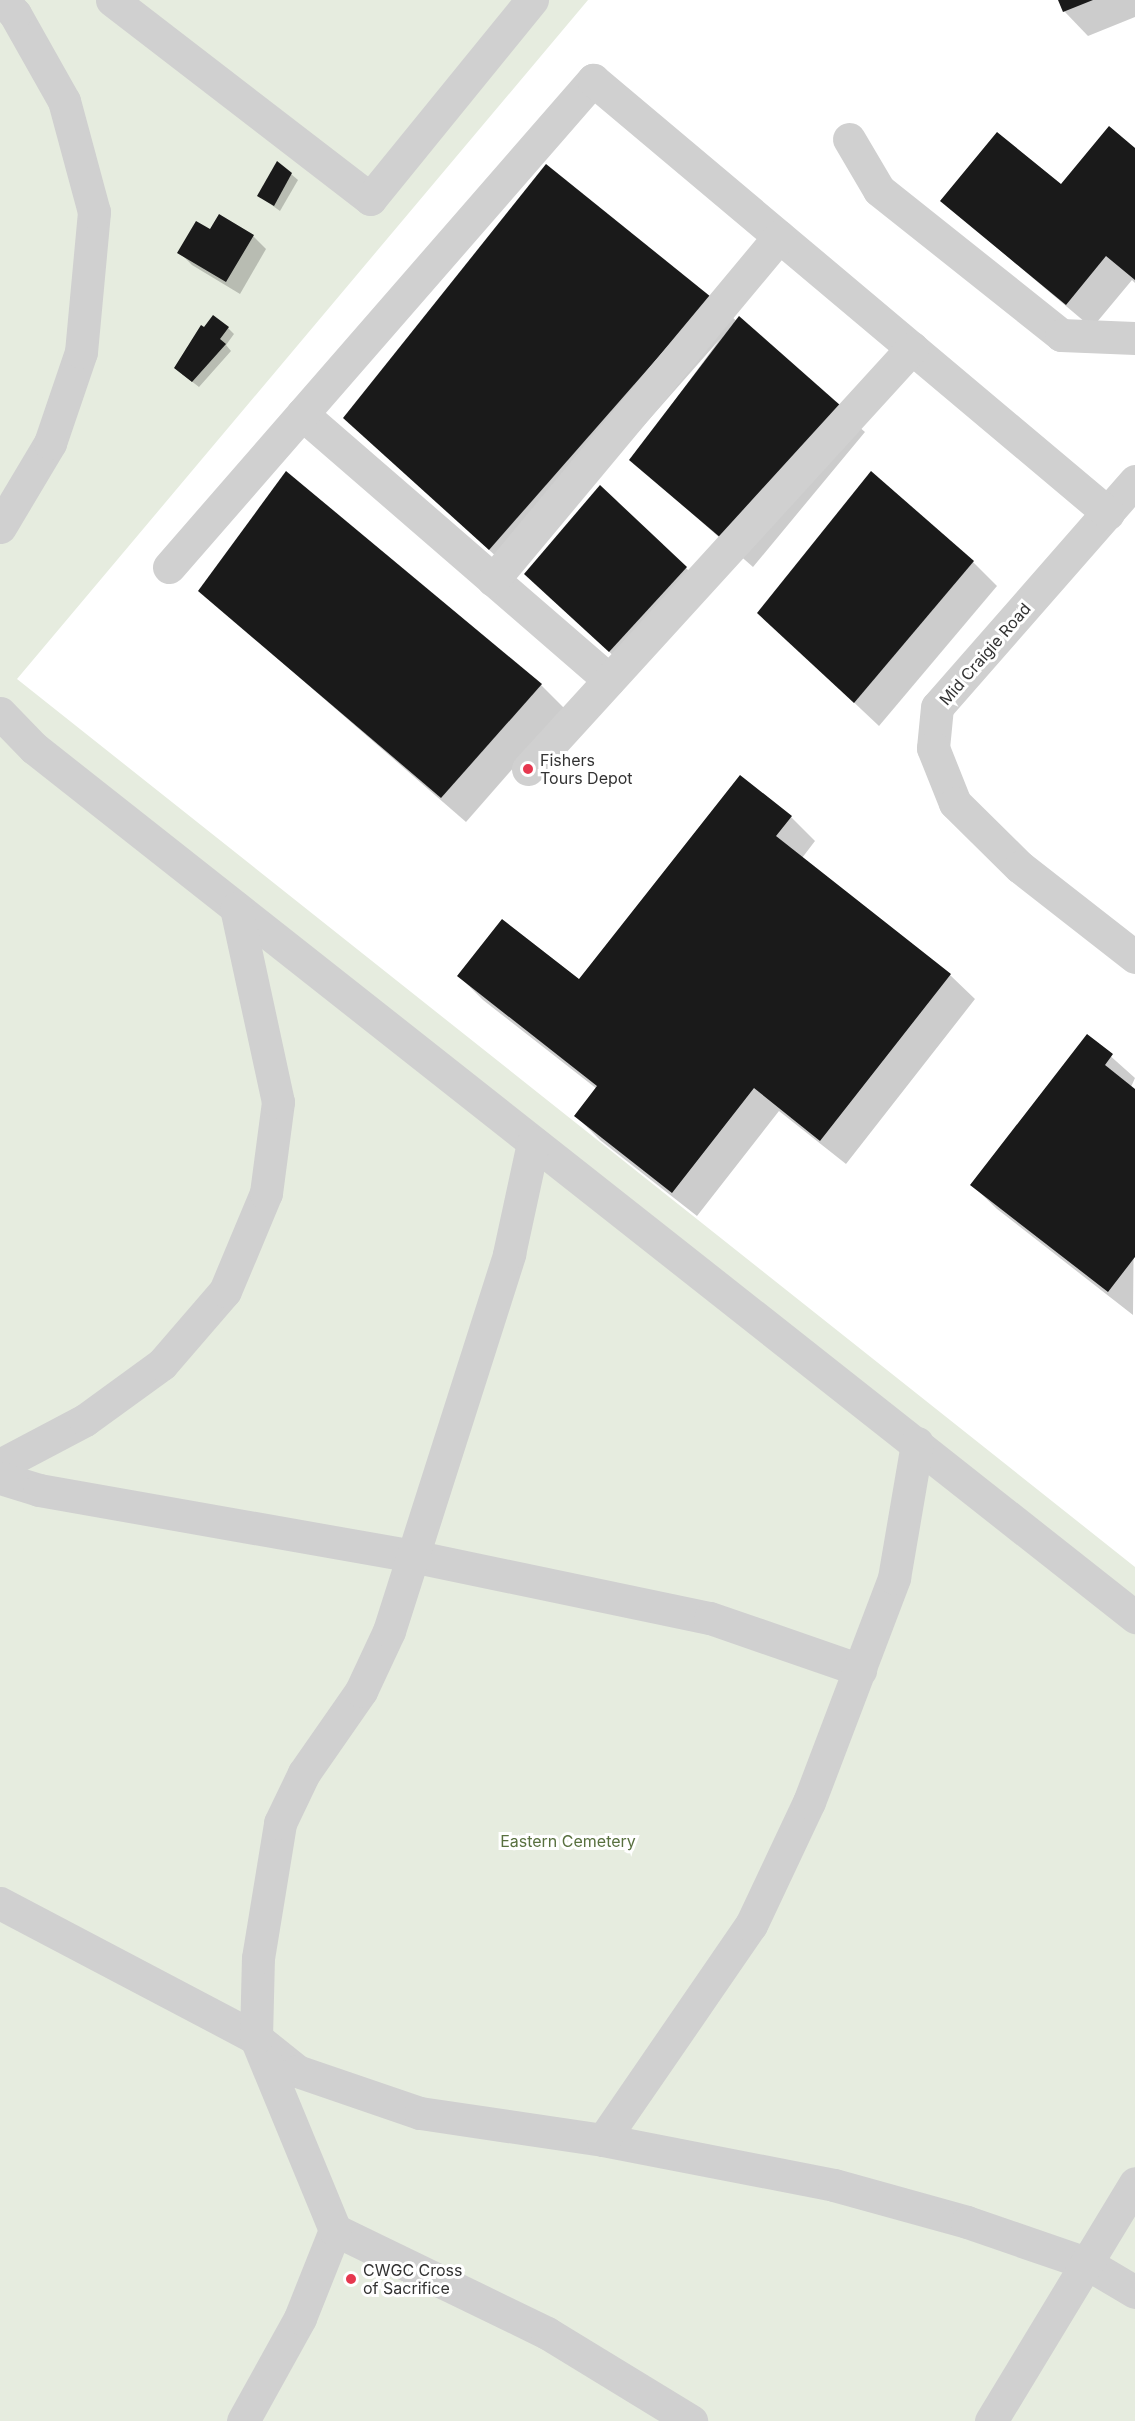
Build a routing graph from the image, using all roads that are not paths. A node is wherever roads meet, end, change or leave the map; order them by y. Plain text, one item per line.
1 (2, 0) edge
2 (112, 0) edge
3 (532, 0) edge
4 (849, 139) dead end
5 (779, 237) junction
6 (1135, 338) edge
7 (912, 348) junction
8 (302, 414) junction
9 (1135, 481) edge
10 (1108, 513) junction
11 (0, 527) edge
12 (169, 567) dead end
13 (493, 580) junction
14 (609, 680) junction
15 (0, 712) edge
16 (528, 769) dead end
17 (236, 908) junction
18 (1135, 957) edge
19 (533, 1143) junction
20 (917, 1443) junction
21 (0, 1465) edge
22 (0, 1478) edge
23 (412, 1556) junction
24 (1135, 1617) edge
25 (860, 1670) junction
26 (0, 1903) edge
27 (256, 2038) junction
28 (603, 2140) junction
29 (1135, 2183) edge
30 (335, 2230) junction
31 (1086, 2263) junction
32 (1135, 2292) edge
33 (243, 2421) edge
34 (691, 2421) edge
35 (991, 2421) edge

1 - 11 street
2 - 3 street
4 - 6 street
5 - 7 street
5 - 8 street
5 - 13 street
7 - 10 street
7 - 14 street
8 - 12 street
8 - 13 street
9 - 10 street, Mid Craigie Road
10 - 18 street, Mid Craigie Road
13 - 14 street
14 - 16 street
15 - 17 street
17 - 19 street
17 - 21 street
19 - 20 street
19 - 23 street
20 - 24 street
20 - 25 street
22 - 23 street
23 - 25 street
23 - 27 street
25 - 28 street
26 - 27 street
27 - 28 street
27 - 30 street
28 - 31 street
29 - 31 street
30 - 33 street
30 - 34 street
31 - 32 street
31 - 35 street

